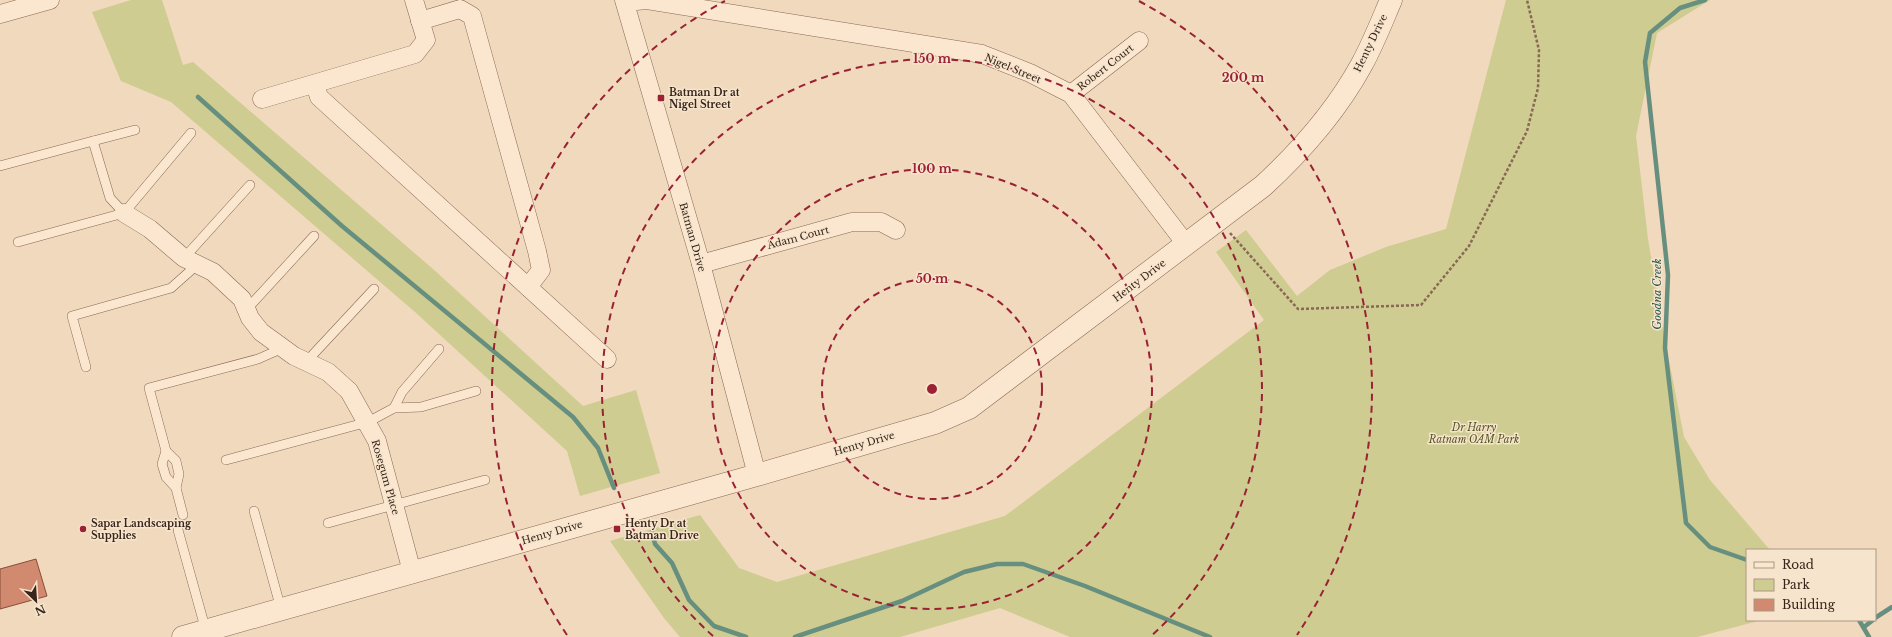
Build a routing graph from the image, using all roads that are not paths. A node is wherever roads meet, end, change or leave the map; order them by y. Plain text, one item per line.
1 (50, 0) edge
2 (414, 0) edge
3 (1391, 0) edge
4 (624, 1) edge
5 (0, 14) edge
6 (420, 21) junction
7 (1139, 41) dead end
8 (315, 84) junction
9 (1071, 94) junction
10 (262, 99) dead end
11 (135, 130) dead end
12 (191, 133) dead end
13 (93, 141) junction
14 (0, 166) edge
15 (250, 185) dead end
16 (124, 213) junction
17 (896, 230) dead end
18 (314, 236) dead end
19 (18, 242) dead end
20 (1186, 244) junction
21 (191, 261) junction
22 (701, 264) junction
23 (528, 287) junction
24 (374, 289) dead end
25 (246, 310) junction
26 (283, 348) junction
27 (439, 349) dead end
28 (608, 359) dead end
29 (306, 362) junction
30 (86, 367) dead end
31 (476, 391) dead end
32 (394, 408) junction
33 (368, 422) junction
34 (166, 451) junction
35 (226, 460) dead end
36 (757, 475) junction
37 (485, 480) dead end
38 (176, 488) junction
39 (394, 505) junction
40 (254, 511) dead end
41 (183, 515) dead end
42 (328, 524) dead end
43 (178, 530) dead end
44 (412, 572) junction
45 (281, 609) junction
46 (206, 631) junction
47 (183, 637) edge

1 - 5 street
2 - 6 street
3 - 20 street, Henty Drive
4 - 9 street, Nigel Street
4 - 22 street, Batman Drive
6 - 8 street
6 - 23 street
7 - 9 street, Robert Court
8 - 10 street
8 - 23 street
9 - 20 street, Nigel Street
11 - 13 lane
12 - 16 lane
13 - 14 lane
13 - 16 lane
15 - 21 lane
16 - 19 lane
16 - 21 street, Rosegum Place
17 - 22 street, Adam Court
18 - 25 lane
20 - 36 street, Henty Drive
21 - 25 street, Rosegum Place
21 - 30 lane
22 - 36 street, Batman Drive
23 - 28 street
24 - 29 lane
25 - 26 street, Rosegum Place
26 - 29 street, Rosegum Place
26 - 34 lane
27 - 32 lane
29 - 33 street, Rosegum Place
31 - 32 lane
32 - 33 lane
33 - 35 lane
33 - 39 street, Rosegum Place
34 - 38 lane
34 - 38 lane
36 - 44 street, Henty Drive
37 - 39 lane
38 - 41 lane
39 - 42 lane
39 - 44 street, Rosegum Place
40 - 45 lane
43 - 46 lane
44 - 45 street, Henty Drive
45 - 46 street, Henty Drive
46 - 47 street, Henty Drive

